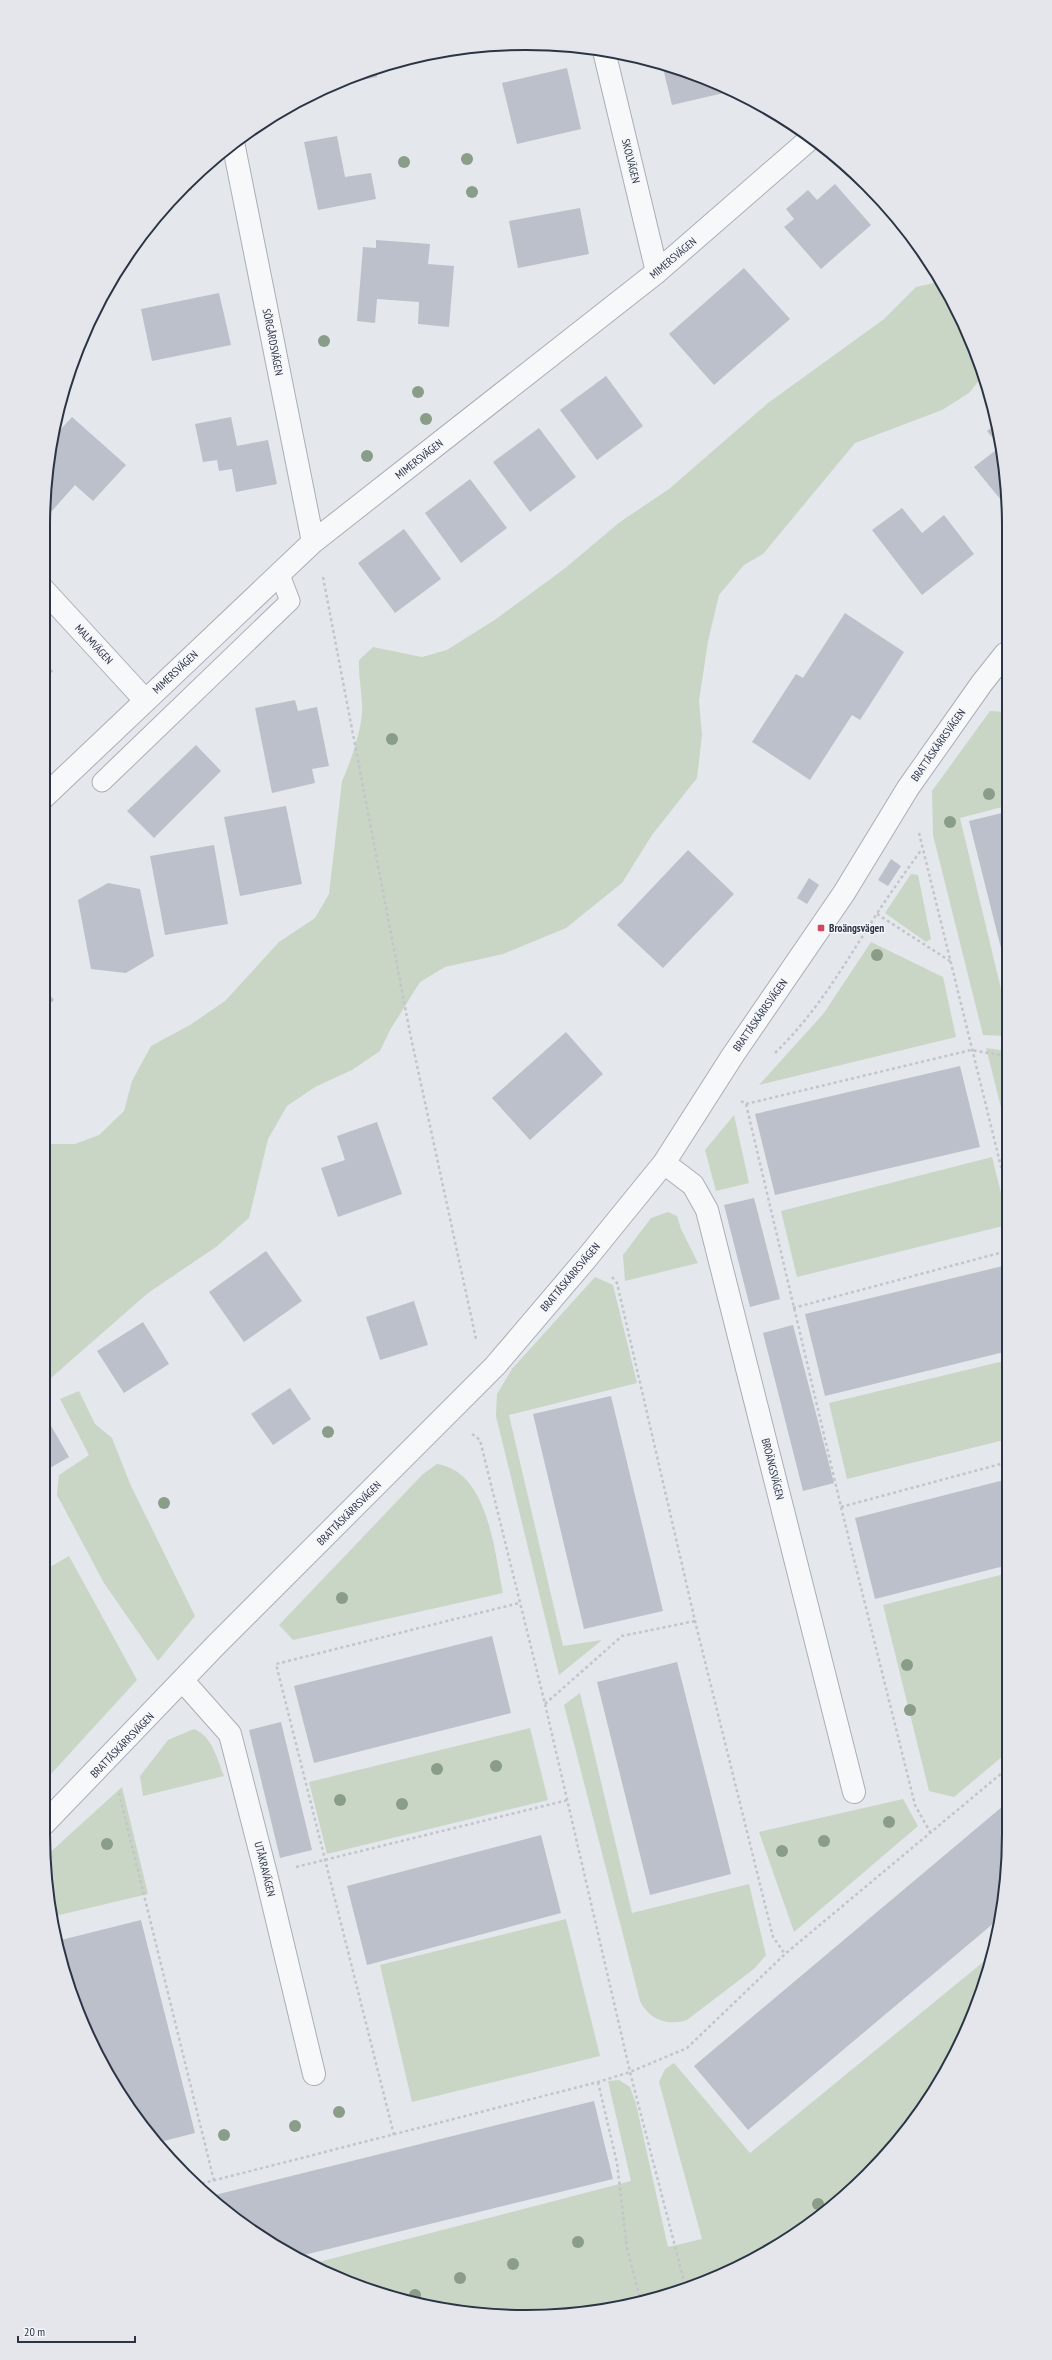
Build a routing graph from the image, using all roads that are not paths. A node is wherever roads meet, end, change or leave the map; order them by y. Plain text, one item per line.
1 (605, 57) edge
2 (807, 142) edge
3 (234, 149) edge
4 (657, 272) junction
5 (313, 542) junction
6 (280, 575) junction
7 (50, 597) edge
8 (1002, 658) edge
9 (146, 700) junction
10 (102, 782) dead end
11 (50, 791) edge
12 (664, 1162) junction
13 (183, 1681) junction
14 (854, 1792) dead end
15 (50, 1818) edge
16 (314, 2074) dead end

1 - 4 street, SKOLVÄGEN
2 - 4 street, MIMERSVÄGEN
3 - 5 street, SÖRGÅRDSVÄGEN
4 - 5 street, MIMERSVÄGEN
5 - 6 street, MIMERSVÄGEN
6 - 9 street, MIMERSVÄGEN
6 - 10 lane
7 - 9 street, MALMVÄGEN
8 - 12 street, BRATTÅSKÄRRSVÄGEN
9 - 11 street, MIMERSVÄGEN
12 - 13 street, BRATTÅSKÄRRSVÄGEN
12 - 14 street, BROÄNGSVÄGEN
13 - 15 street, BRATTÅSKÄRRSVÄGEN
13 - 16 street, UTÅKRAVÄGEN

